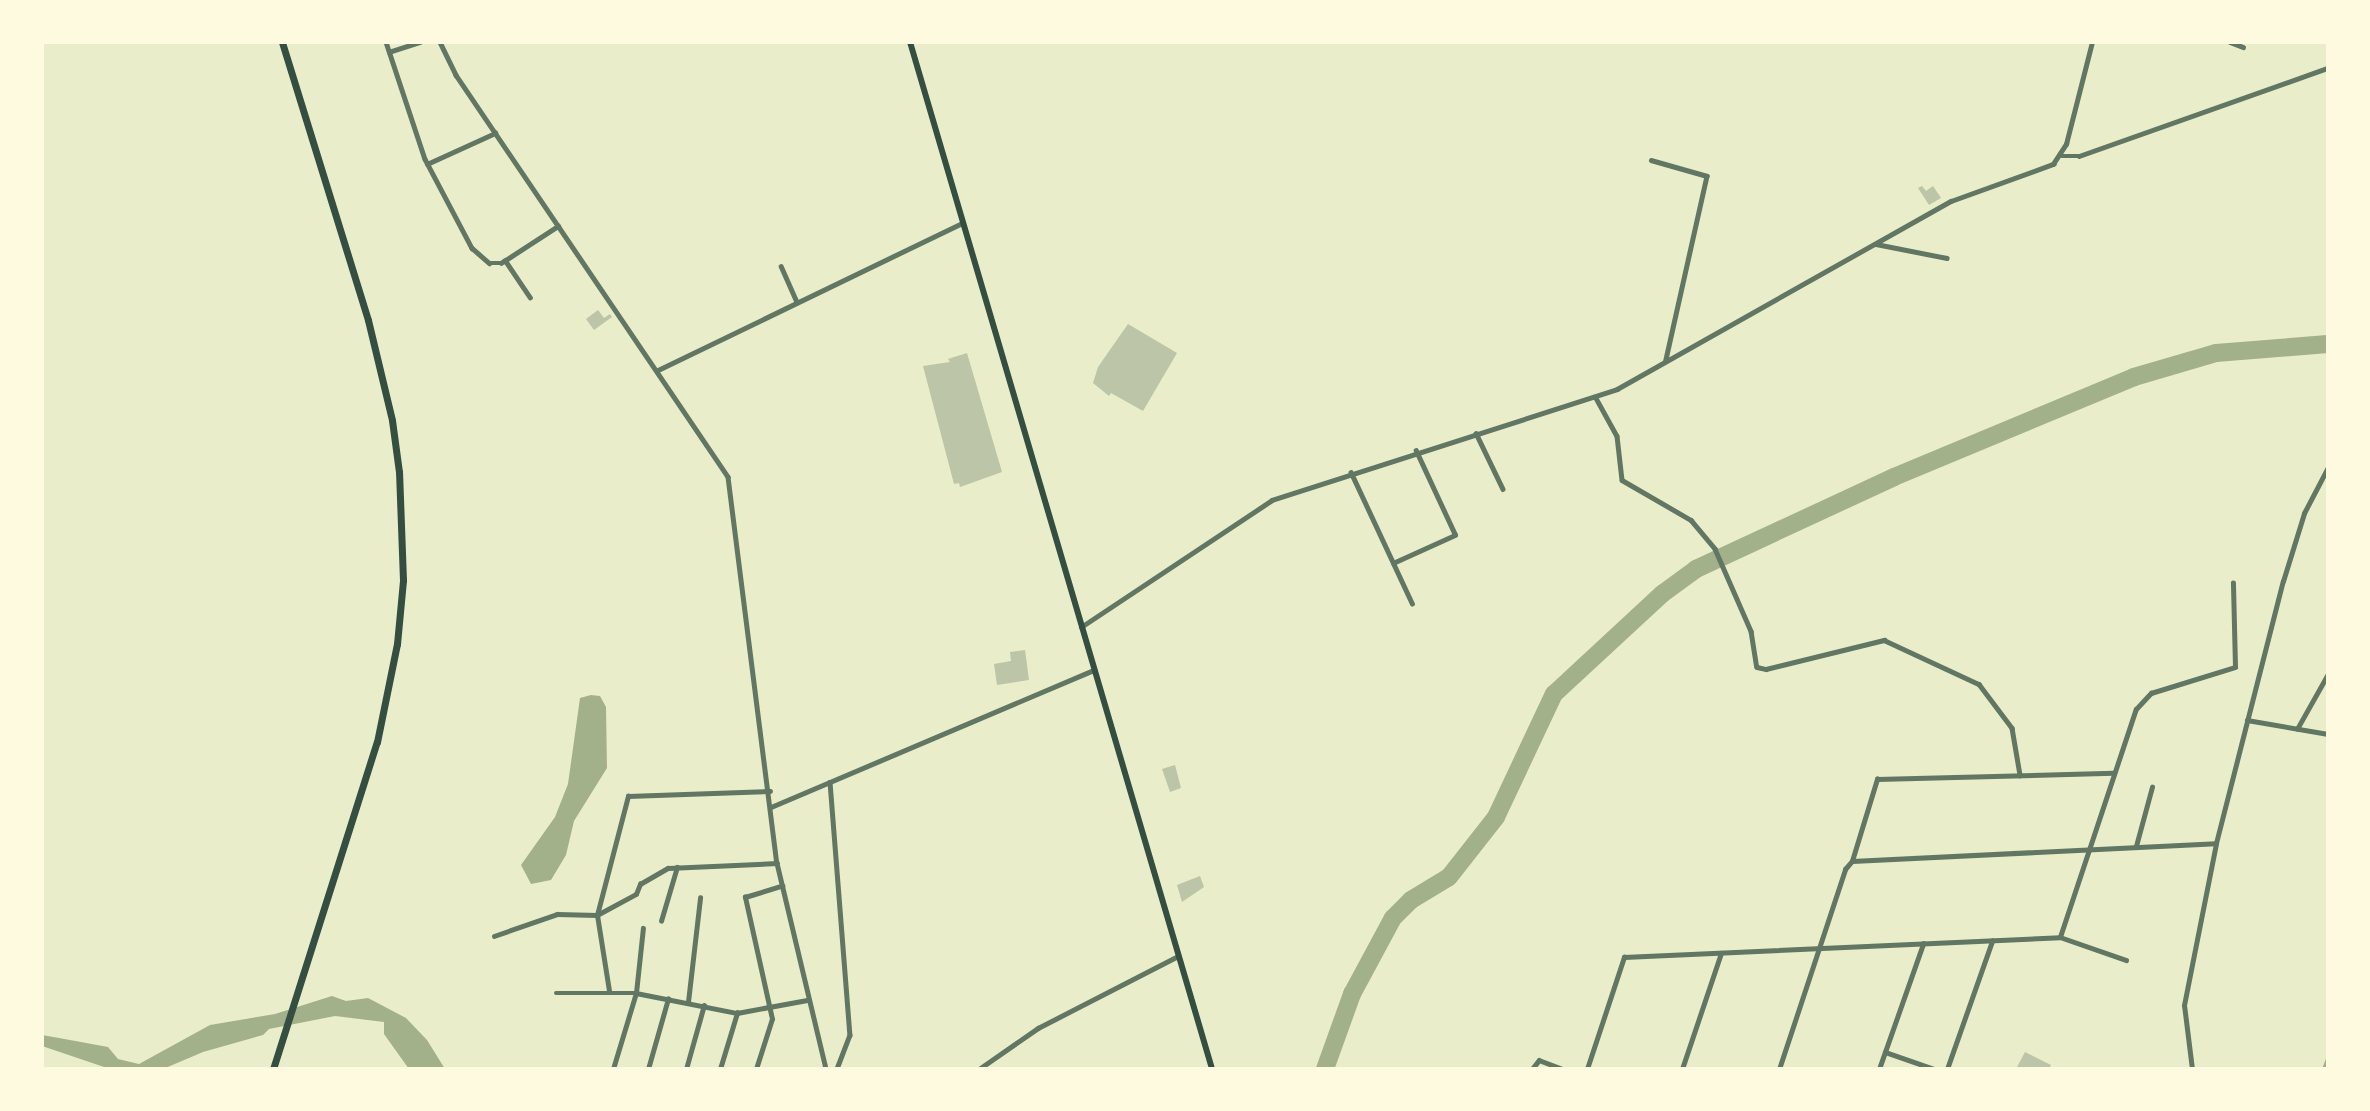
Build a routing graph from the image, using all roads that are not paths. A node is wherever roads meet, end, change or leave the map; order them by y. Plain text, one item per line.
1 (282, 42) edge
2 (386, 42) edge
3 (420, 42) edge
4 (440, 42) edge
5 (910, 42) edge
6 (2092, 42) edge
7 (2230, 42) edge
8 (2243, 47) dead end
9 (389, 52) junction
10 (2328, 68) edge
11 (495, 133) junction
12 (2062, 156) junction
13 (1651, 160) dead end
14 (427, 164) junction
15 (962, 223) junction
16 (558, 226) junction
17 (1875, 244) junction
18 (1947, 258) dead end
19 (505, 260) junction
20 (781, 266) dead end
21 (530, 297) dead end
22 (797, 302) junction
23 (1666, 361) junction
24 (658, 370) junction
25 (1596, 398) junction
26 (1476, 433) junction
27 (1416, 450) junction
28 (2328, 467) edge
29 (1351, 472) junction
30 (1503, 489) dead end
31 (1393, 563) junction
32 (2233, 583) dead end
33 (1412, 603) dead end
34 (1081, 627) junction
35 (1094, 670) junction
36 (2328, 674) edge
37 (2247, 720) junction
38 (2298, 729) junction
39 (2328, 734) edge
40 (2113, 773) junction
41 (2020, 775) junction
42 (830, 782) junction
43 (2152, 787) dead end
44 (770, 791) junction
45 (771, 807) junction
46 (2216, 843) junction
47 (2136, 846) junction
48 (2086, 848) junction
49 (1852, 861) junction
50 (776, 863) junction
51 (678, 866) junction
52 (782, 886) junction
53 (701, 898) dead end
54 (597, 915) junction
55 (661, 921) dead end
56 (643, 928) dead end
57 (494, 936) dead end
58 (2060, 937) junction
59 (1992, 940) junction
60 (1923, 944) junction
61 (1820, 948) junction
62 (1721, 953) junction
63 (1178, 956) junction
64 (2126, 960) dead end
65 (609, 991) junction
66 (555, 993) dead end
67 (636, 993) junction
68 (668, 999) junction
69 (807, 1000) junction
70 (688, 1002) junction
71 (704, 1004) junction
72 (769, 1007) junction
73 (737, 1013) junction
74 (1885, 1052) junction
75 (272, 1069) edge
76 (613, 1069) edge
77 (648, 1069) edge
78 (686, 1069) edge
79 (720, 1069) edge
80 (757, 1069) edge
81 (826, 1069) edge
82 (837, 1069) edge
83 (979, 1069) edge
84 (1212, 1069) edge
85 (1532, 1069) edge
86 (1562, 1069) edge
87 (1587, 1069) edge
88 (1682, 1069) edge
89 (1779, 1069) edge
90 (1879, 1069) edge
91 (1934, 1069) edge
92 (1947, 1069) edge
93 (2192, 1069) edge

1 - 75 highway
2 - 9 street
3 - 9 street
4 - 11 street
5 - 15 main road
6 - 12 street
7 - 8 street
9 - 14 street
10 - 12 street
11 - 14 street
11 - 16 street
12 - 17 street
13 - 23 street
14 - 19 street
15 - 22 street
15 - 34 main road
16 - 19 street
16 - 24 street
17 - 18 street
17 - 23 street
19 - 21 street
20 - 22 street
22 - 24 street
23 - 25 street
24 - 44 street
25 - 26 street
25 - 41 street
26 - 27 street
26 - 30 street
27 - 29 street
27 - 31 street
28 - 37 street
29 - 31 street
29 - 34 street
31 - 33 street
32 - 40 street
34 - 35 main road
35 - 42 street
35 - 63 main road
36 - 38 street
37 - 38 street
37 - 46 street
38 - 39 street
40 - 41 street
40 - 48 street
41 - 49 street
42 - 45 street
42 - 82 street
43 - 47 street
44 - 45 street
44 - 54 street
45 - 50 street
46 - 47 street
46 - 93 street
47 - 48 street
48 - 49 street
48 - 58 street
49 - 61 street
50 - 51 street
50 - 52 street
51 - 54 street
51 - 55 street
52 - 69 street
52 - 72 street
53 - 70 street
54 - 57 street
54 - 65 street
56 - 67 street
58 - 59 street
58 - 64 street
59 - 60 street
59 - 92 street
60 - 61 street
60 - 74 street
61 - 62 street
61 - 89 street
62 - 87 street
62 - 88 street
63 - 83 street
63 - 84 main road
65 - 66 street
65 - 67 street
67 - 68 street
67 - 76 street
68 - 70 street
68 - 77 street
69 - 72 street
69 - 81 street
70 - 71 street
71 - 73 street
71 - 78 street
72 - 73 street
72 - 80 street
73 - 79 street
74 - 90 street
74 - 91 street
85 - 86 street

